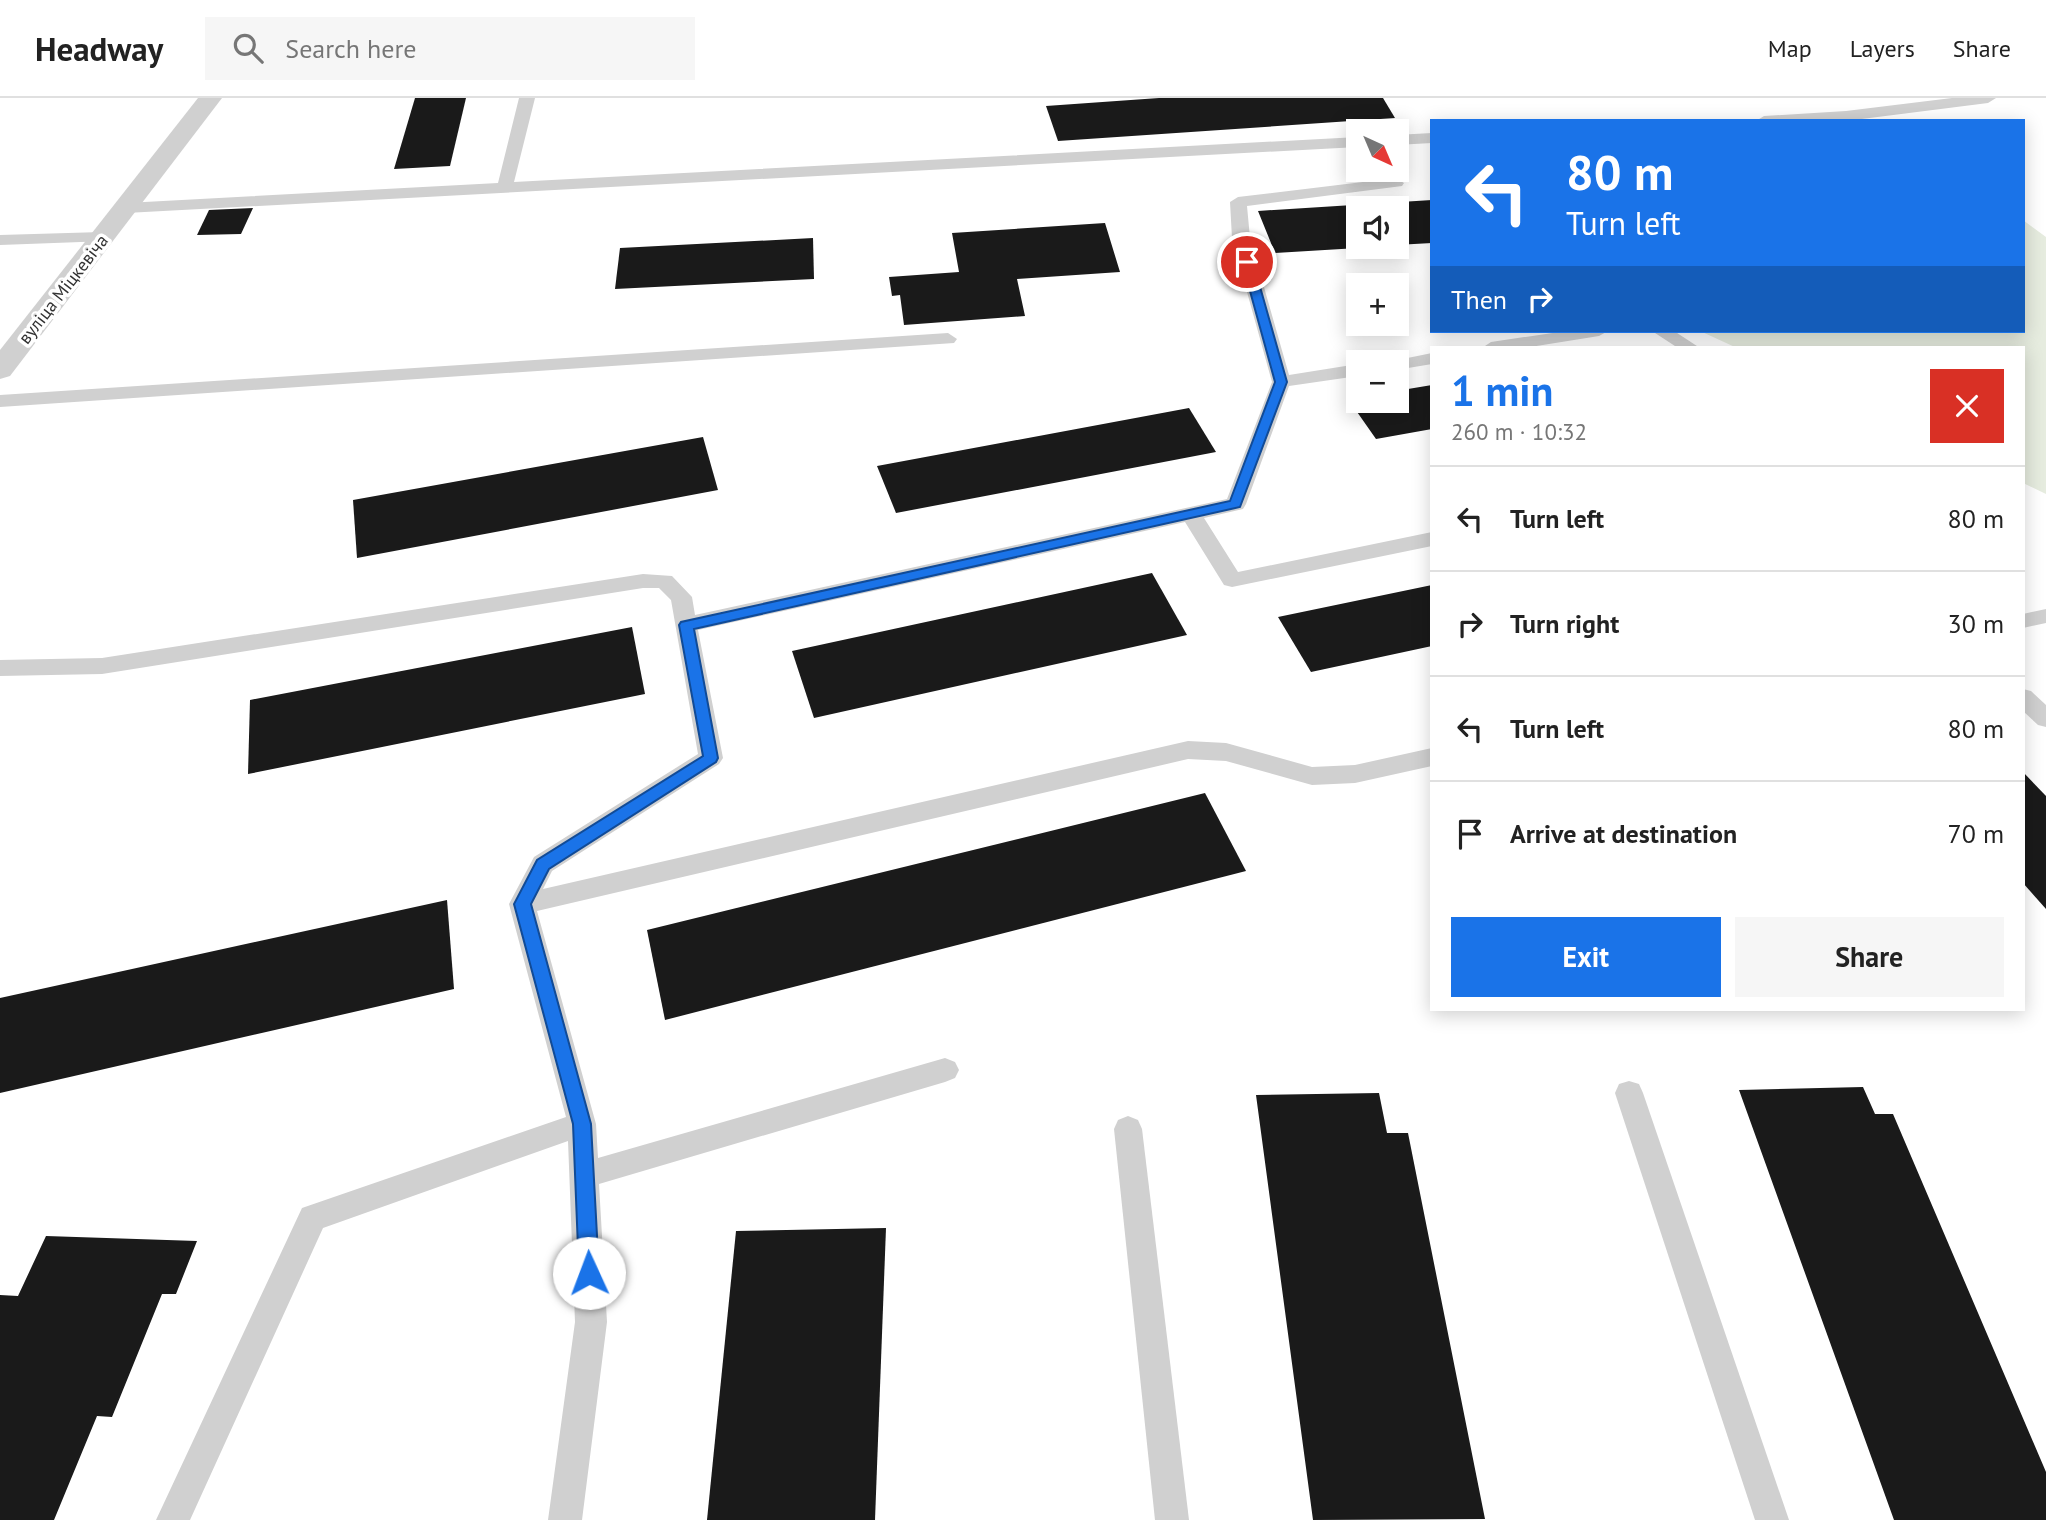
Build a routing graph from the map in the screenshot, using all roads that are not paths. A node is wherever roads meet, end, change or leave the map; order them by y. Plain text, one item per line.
1 (210, 98) edge
2 (527, 98) edge
3 (1988, 98) edge
4 (1797, 119) edge
5 (1430, 138) edge
6 (1409, 139) edge
7 (1346, 143) edge
8 (1396, 183) dead end
9 (505, 187) junction
10 (126, 208) junction
11 (102, 237) junction
12 (0, 240) edge
13 (1586, 333) edge
14 (1665, 333) edge
15 (948, 339) dead end
16 (1504, 346) edge
17 (1687, 346) edge
18 (1430, 358) edge
19 (1409, 362) edge
20 (0, 370) edge
21 (1346, 372) edge
22 (1281, 382) junction
23 (0, 401) edge
24 (1191, 514) junction
25 (1430, 539) edge
26 (2046, 616) edge
27 (2025, 621) edge
28 (686, 625) junction
29 (0, 668) edge
30 (2025, 699) edge
31 (2046, 719) edge
32 (1430, 757) edge
33 (522, 904) junction
34 (945, 1070) dead end
35 (1629, 1093) dead end
36 (582, 1124) junction
37 (1128, 1129) dead end
38 (585, 1175) junction
39 (173, 1520) edge
40 (565, 1520) edge
41 (1172, 1520) edge
42 (1772, 1520) edge

1 - 10 street, вуліца Міцкевіча
2 - 9 lane
3 - 4 lane
5 - 6 lane
7 - 9 lane
8 - 22 lane
9 - 10 lane
10 - 11 street, вуліца Міцкевіча
11 - 12 lane
11 - 20 street, вуліца Міцкевіча
13 - 16 lane
14 - 17 lane
15 - 23 lane
18 - 19 lane
21 - 22 lane
22 - 24 lane
24 - 25 lane
24 - 28 lane
26 - 27 lane
28 - 29 lane
28 - 33 lane
30 - 31 lane
32 - 33 lane
33 - 36 lane
34 - 38 lane
35 - 42 lane
36 - 38 lane
36 - 39 lane
37 - 41 lane
38 - 40 lane

